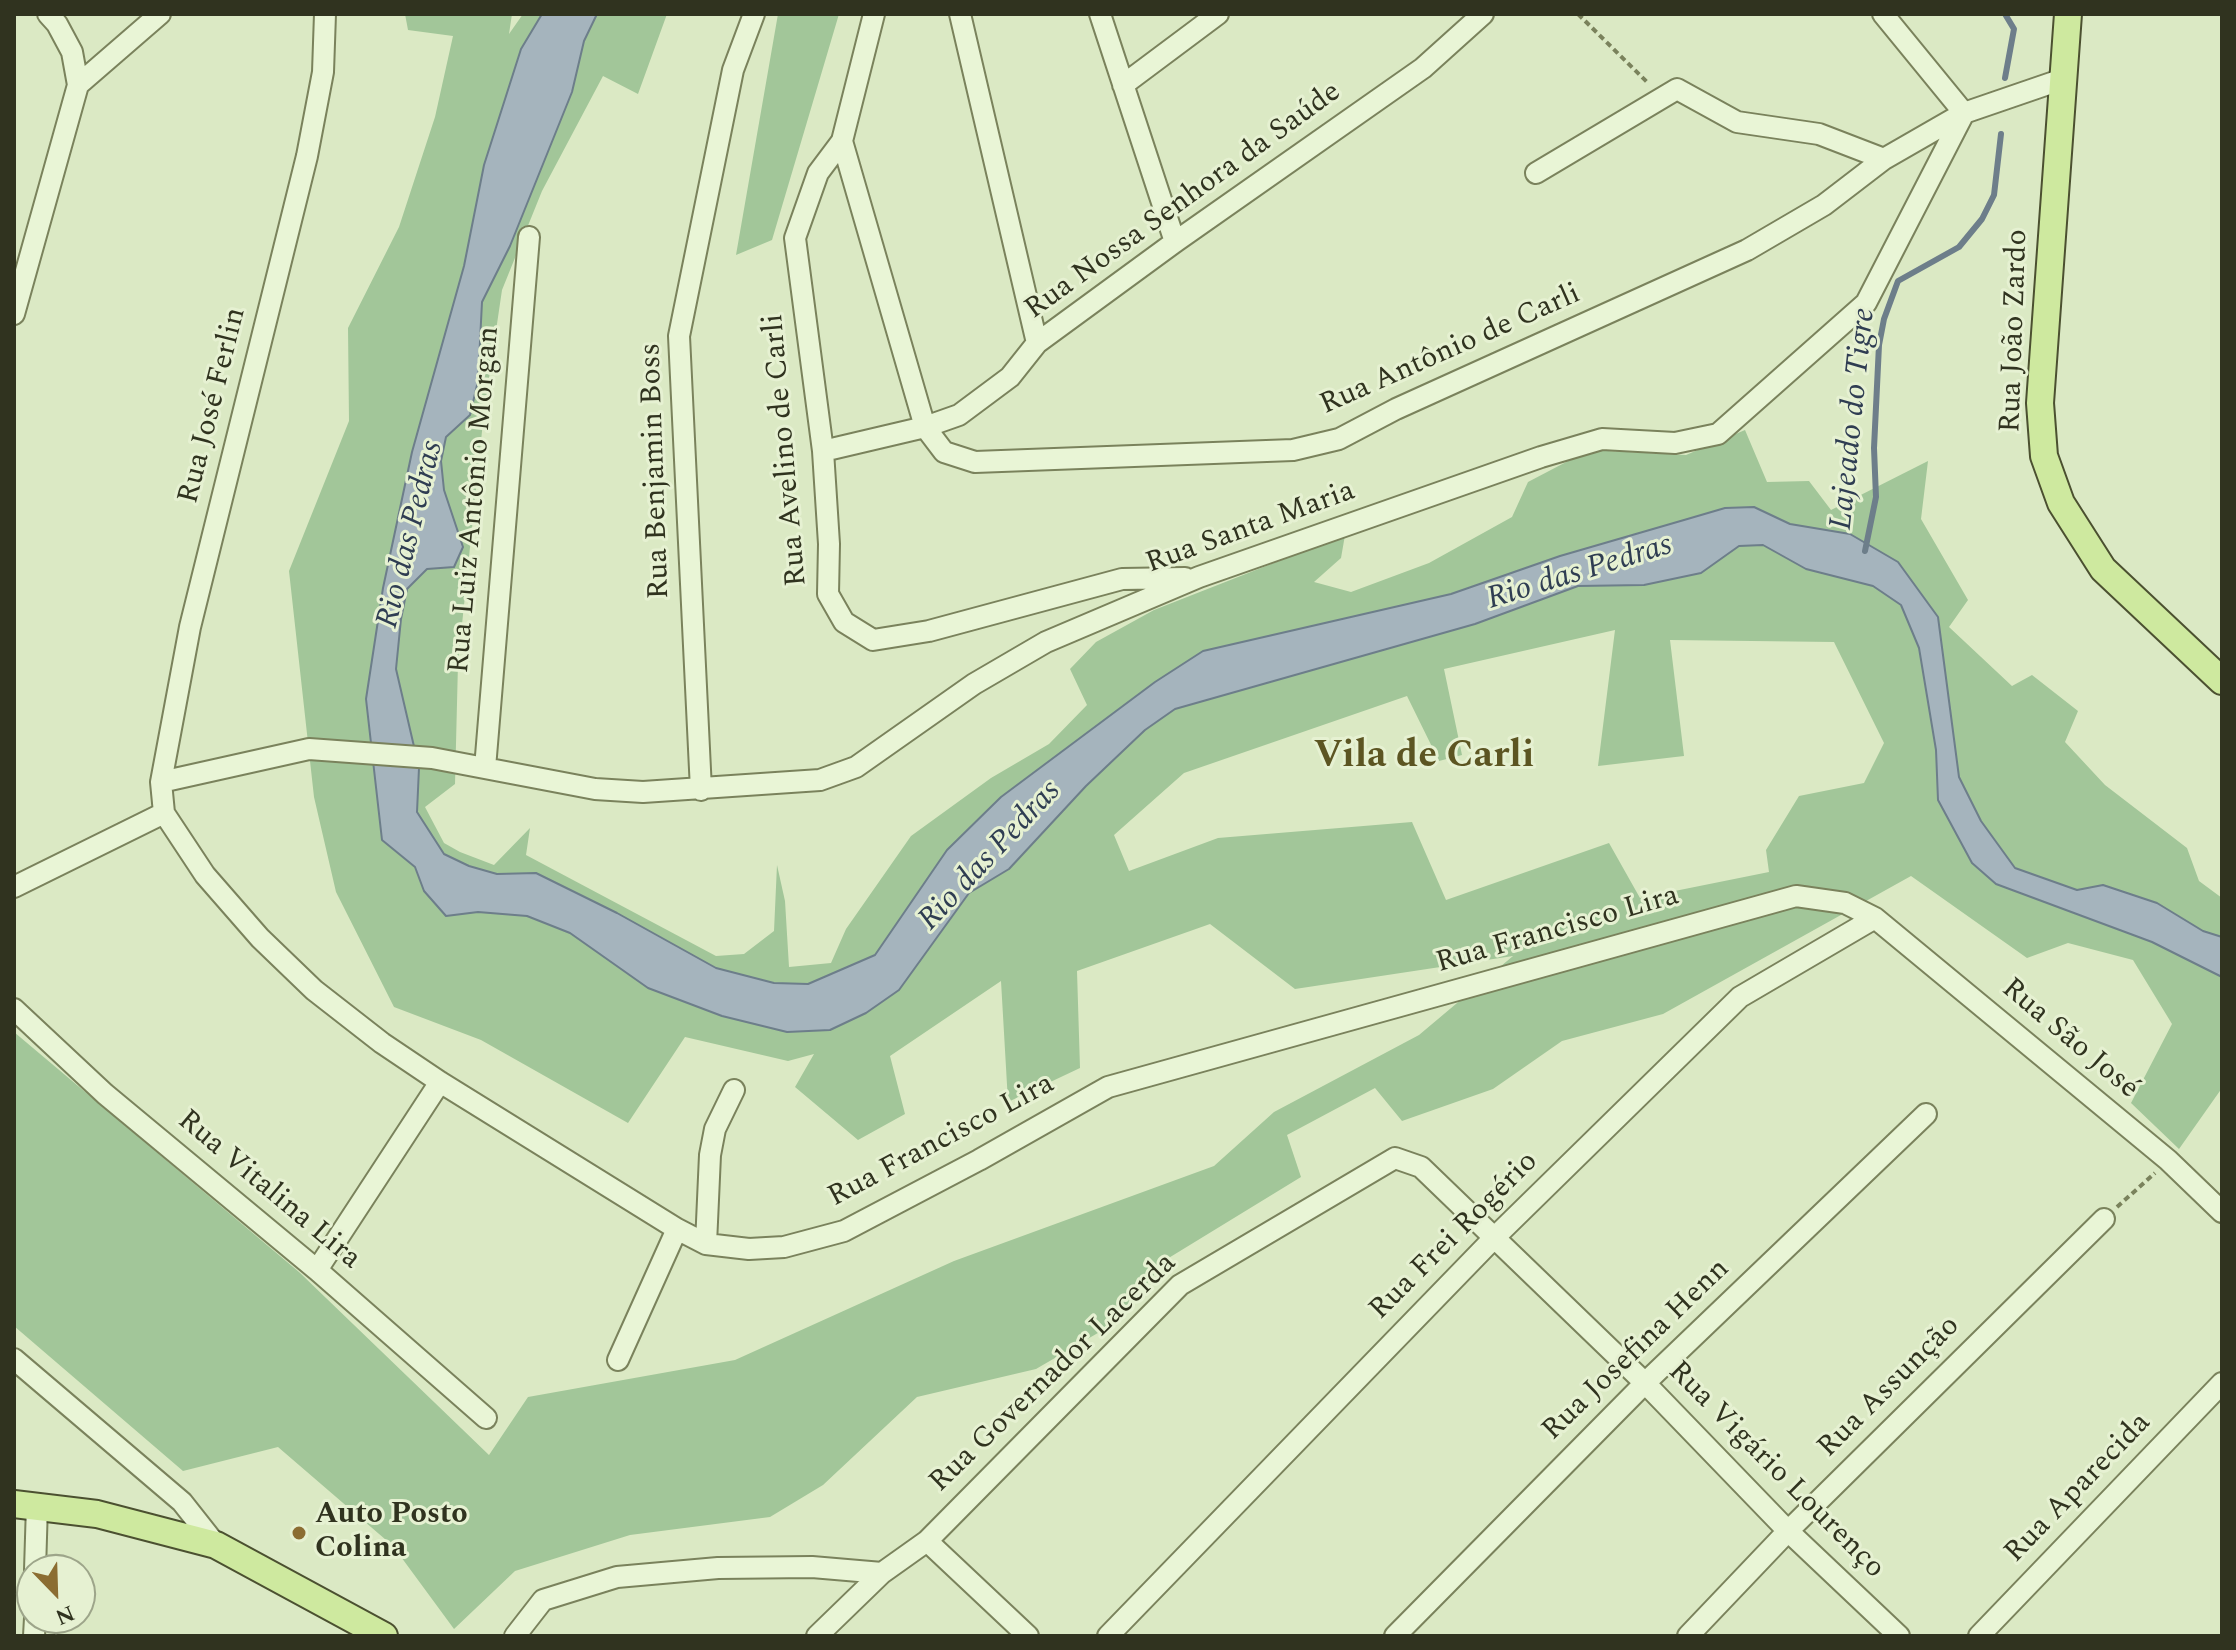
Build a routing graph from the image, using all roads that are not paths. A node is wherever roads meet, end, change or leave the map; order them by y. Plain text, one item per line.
1 (48, 14) edge
2 (160, 14) edge
3 (325, 14) edge
4 (754, 14) edge
5 (874, 14) edge
6 (960, 14) edge
7 (1100, 14) edge
8 (1218, 14) edge
9 (1883, 14) edge
10 (2068, 14) edge
11 (1478, 16) edge
12 (2063, 79) junction
13 (78, 85) junction
14 (1123, 85) junction
15 (1964, 113) junction
16 (842, 141) junction
17 (1884, 159) junction
18 (1536, 173) dead end
19 (529, 237) dead end
20 (1175, 242) junction
21 (14, 314) edge
22 (1037, 343) junction
23 (925, 427) junction
24 (823, 451) junction
25 (1199, 577) junction
26 (2222, 681) edge
27 (485, 768) junction
28 (161, 782) junction
29 (701, 790) junction
30 (164, 813) junction
31 (14, 887) edge
32 (1875, 918) junction
33 (14, 1009) edge
34 (440, 1082) junction
35 (734, 1090) dead end
36 (1926, 1114) dead end
37 (1395, 1158) joint
38 (2222, 1212) edge
39 (2104, 1219) road end
40 (677, 1229) junction
41 (1494, 1238) junction
42 (706, 1244) junction
43 (317, 1270) junction
44 (14, 1359) edge
45 (618, 1360) dead end
46 (1645, 1383) junction
47 (2222, 1383) edge
48 (486, 1418) dead end
49 (25, 1505) edge
50 (1788, 1531) junction
51 (927, 1541) junction
52 (216, 1545) junction
53 (33, 1554) edge
54 (882, 1573) junction
55 (377, 1634) edge
56 (515, 1636) edge
57 (817, 1636) edge
58 (1028, 1636) edge
59 (1108, 1636) edge
60 (1395, 1636) edge
61 (1688, 1636) edge
62 (1899, 1636) edge
63 (1979, 1636) edge

1 - 13 street
2 - 13 street
3 - 28 street, Rua José Ferlin
4 - 29 street, Rua Benjamin Boss
5 - 16 street, Rua Avelino de Carli
6 - 22 street
7 - 14 street
8 - 14 street
9 - 15 street
10 - 12 main road, Rua João Zardo
11 - 20 street, Rua Nossa Senhora da Saúde
12 - 15 street, Rua Antônio de Carli
12 - 26 main road, Rua João Zardo
13 - 21 street
14 - 20 street
15 - 17 street, Rua Antônio de Carli
15 - 25 street, Rua Santa Maria
16 - 23 street, Rua Antônio de Carli
16 - 24 street, Rua Avelino de Carli
17 - 18 street
17 - 23 street, Rua Antônio de Carli
19 - 27 street, Rua Luiz Antônio Morgan
20 - 22 street, Rua Nossa Senhora da Saúde
22 - 23 street, Rua Nossa Senhora da Saúde
23 - 24 street, Rua Nossa Senhora da Saúde
24 - 25 street, Rua Avelino de Carli
25 - 29 street, Rua Santa Maria
27 - 28 street, Rua Santa Maria
27 - 29 street, Rua Santa Maria
28 - 30 street, Rua José Ferlin
30 - 31 street
30 - 34 street, Rua Francisco Lira
32 - 38 street, Rua São José
32 - 41 street, Rua Frei Rogério
32 - 42 street, Rua Francisco Lira
33 - 43 street, Rua Vitalina Lira
34 - 40 street, Rua Francisco Lira
34 - 43 street
35 - 42 street
36 - 46 street, Rua Josefina Henn
37 - 41 street, Rua Vigário Lourenço
37 - 51 street, Rua Governador Lacerda
39 - 50 street, Rua Assunção
40 - 42 street, Rua Francisco Lira
40 - 45 street
41 - 46 street, Rua Vigário Lourenço
41 - 59 street, Rua Frei Rogério
43 - 48 street, Rua Vitalina Lira
44 - 52 street
46 - 50 street, Rua Vigário Lourenço
46 - 60 street, Rua Josefina Henn
47 - 63 street, Rua Aparecida
49 - 52 main road
49 - 53 street
50 - 61 street, Rua Assunção
50 - 62 street, Rua Vigário Lourenço
51 - 54 street, Rua Governador Lacerda
51 - 58 street
52 - 55 main road
54 - 56 street
54 - 57 street, Rua Governador Lacerda

